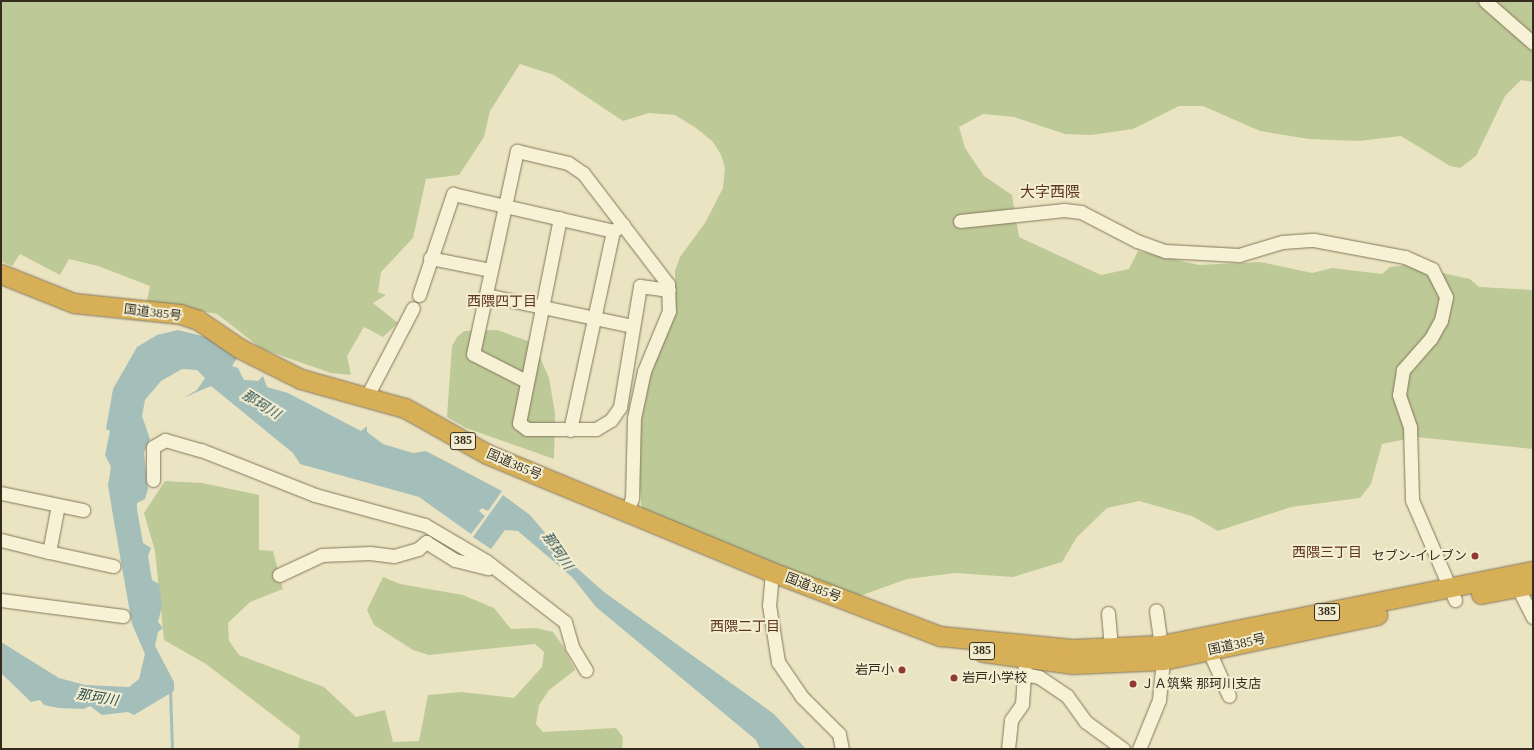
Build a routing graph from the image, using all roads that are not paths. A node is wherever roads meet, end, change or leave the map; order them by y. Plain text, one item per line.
1 (1485, 1) edge
2 (1533, 42) edge
3 (507, 204) junction
4 (560, 218) junction
5 (960, 222) dead end
6 (618, 228) junction
7 (430, 258) junction
8 (490, 270) junction
9 (1, 274) edge
10 (669, 290) junction
11 (419, 294) dead end
12 (486, 295) junction
13 (541, 307) junction
14 (413, 308) dead end
15 (594, 318) junction
16 (632, 326) junction
17 (526, 381) junction
18 (367, 396) junction
19 (570, 430) junction
20 (153, 480) dead end
21 (1, 493) edge
22 (58, 505) junction
23 (83, 510) dead end
24 (626, 512) junction
25 (1, 540) edge
26 (49, 552) junction
27 (113, 566) dead end
28 (498, 570) junction
29 (1533, 571) edge
30 (772, 572) junction
31 (279, 575) dead end
32 (1525, 586) edge
33 (1454, 594) junction
34 (1, 600) edge
35 (1156, 610) dead end
36 (1108, 613) dead end
37 (123, 616) dead end
38 (1533, 617) edge
39 (1111, 650) junction
40 (1209, 651) junction
41 (1162, 652) junction
42 (1026, 659) junction
43 (586, 670) dead end
44 (1229, 696) dead end
45 (842, 749) edge
46 (1008, 749) edge
47 (1124, 749) edge
48 (1139, 749) edge

1 - 2 street
3 - 4 street
3 - 6 street
3 - 7 street
3 - 8 street
4 - 6 street
4 - 13 street
5 - 33 street
6 - 10 street
6 - 15 street
7 - 8 street
7 - 11 street
8 - 12 street
9 - 18 highway, 国道385号 / 385
10 - 16 street
10 - 24 street
12 - 13 street
12 - 17 street
13 - 15 street
13 - 17 street
14 - 18 street
15 - 16 street
15 - 19 street
16 - 19 street
17 - 19 street
18 - 24 highway, 国道385号 / 385
20 - 28 street
21 - 22 street
22 - 23 street
22 - 26 street
24 - 30 highway, 国道385号 / 385
25 - 26 street
26 - 27 street
28 - 31 street
28 - 43 street
29 - 33 highway, 国道385号 / 385
30 - 42 highway, 国道385号 / 385
30 - 45 street
32 - 33 highway, 国道385号 / 385
32 - 38 street
33 - 40 highway, 国道385号 / 385
33 - 41 highway, 国道385号 / 385
34 - 37 street
35 - 41 street
36 - 39 street
39 - 41 highway, 国道385号 / 385
39 - 42 highway, 国道385号 / 385
40 - 41 highway, 国道385号 / 385
40 - 44 street
41 - 42 highway, 国道385号 / 385
41 - 48 street
42 - 46 street
42 - 47 street

